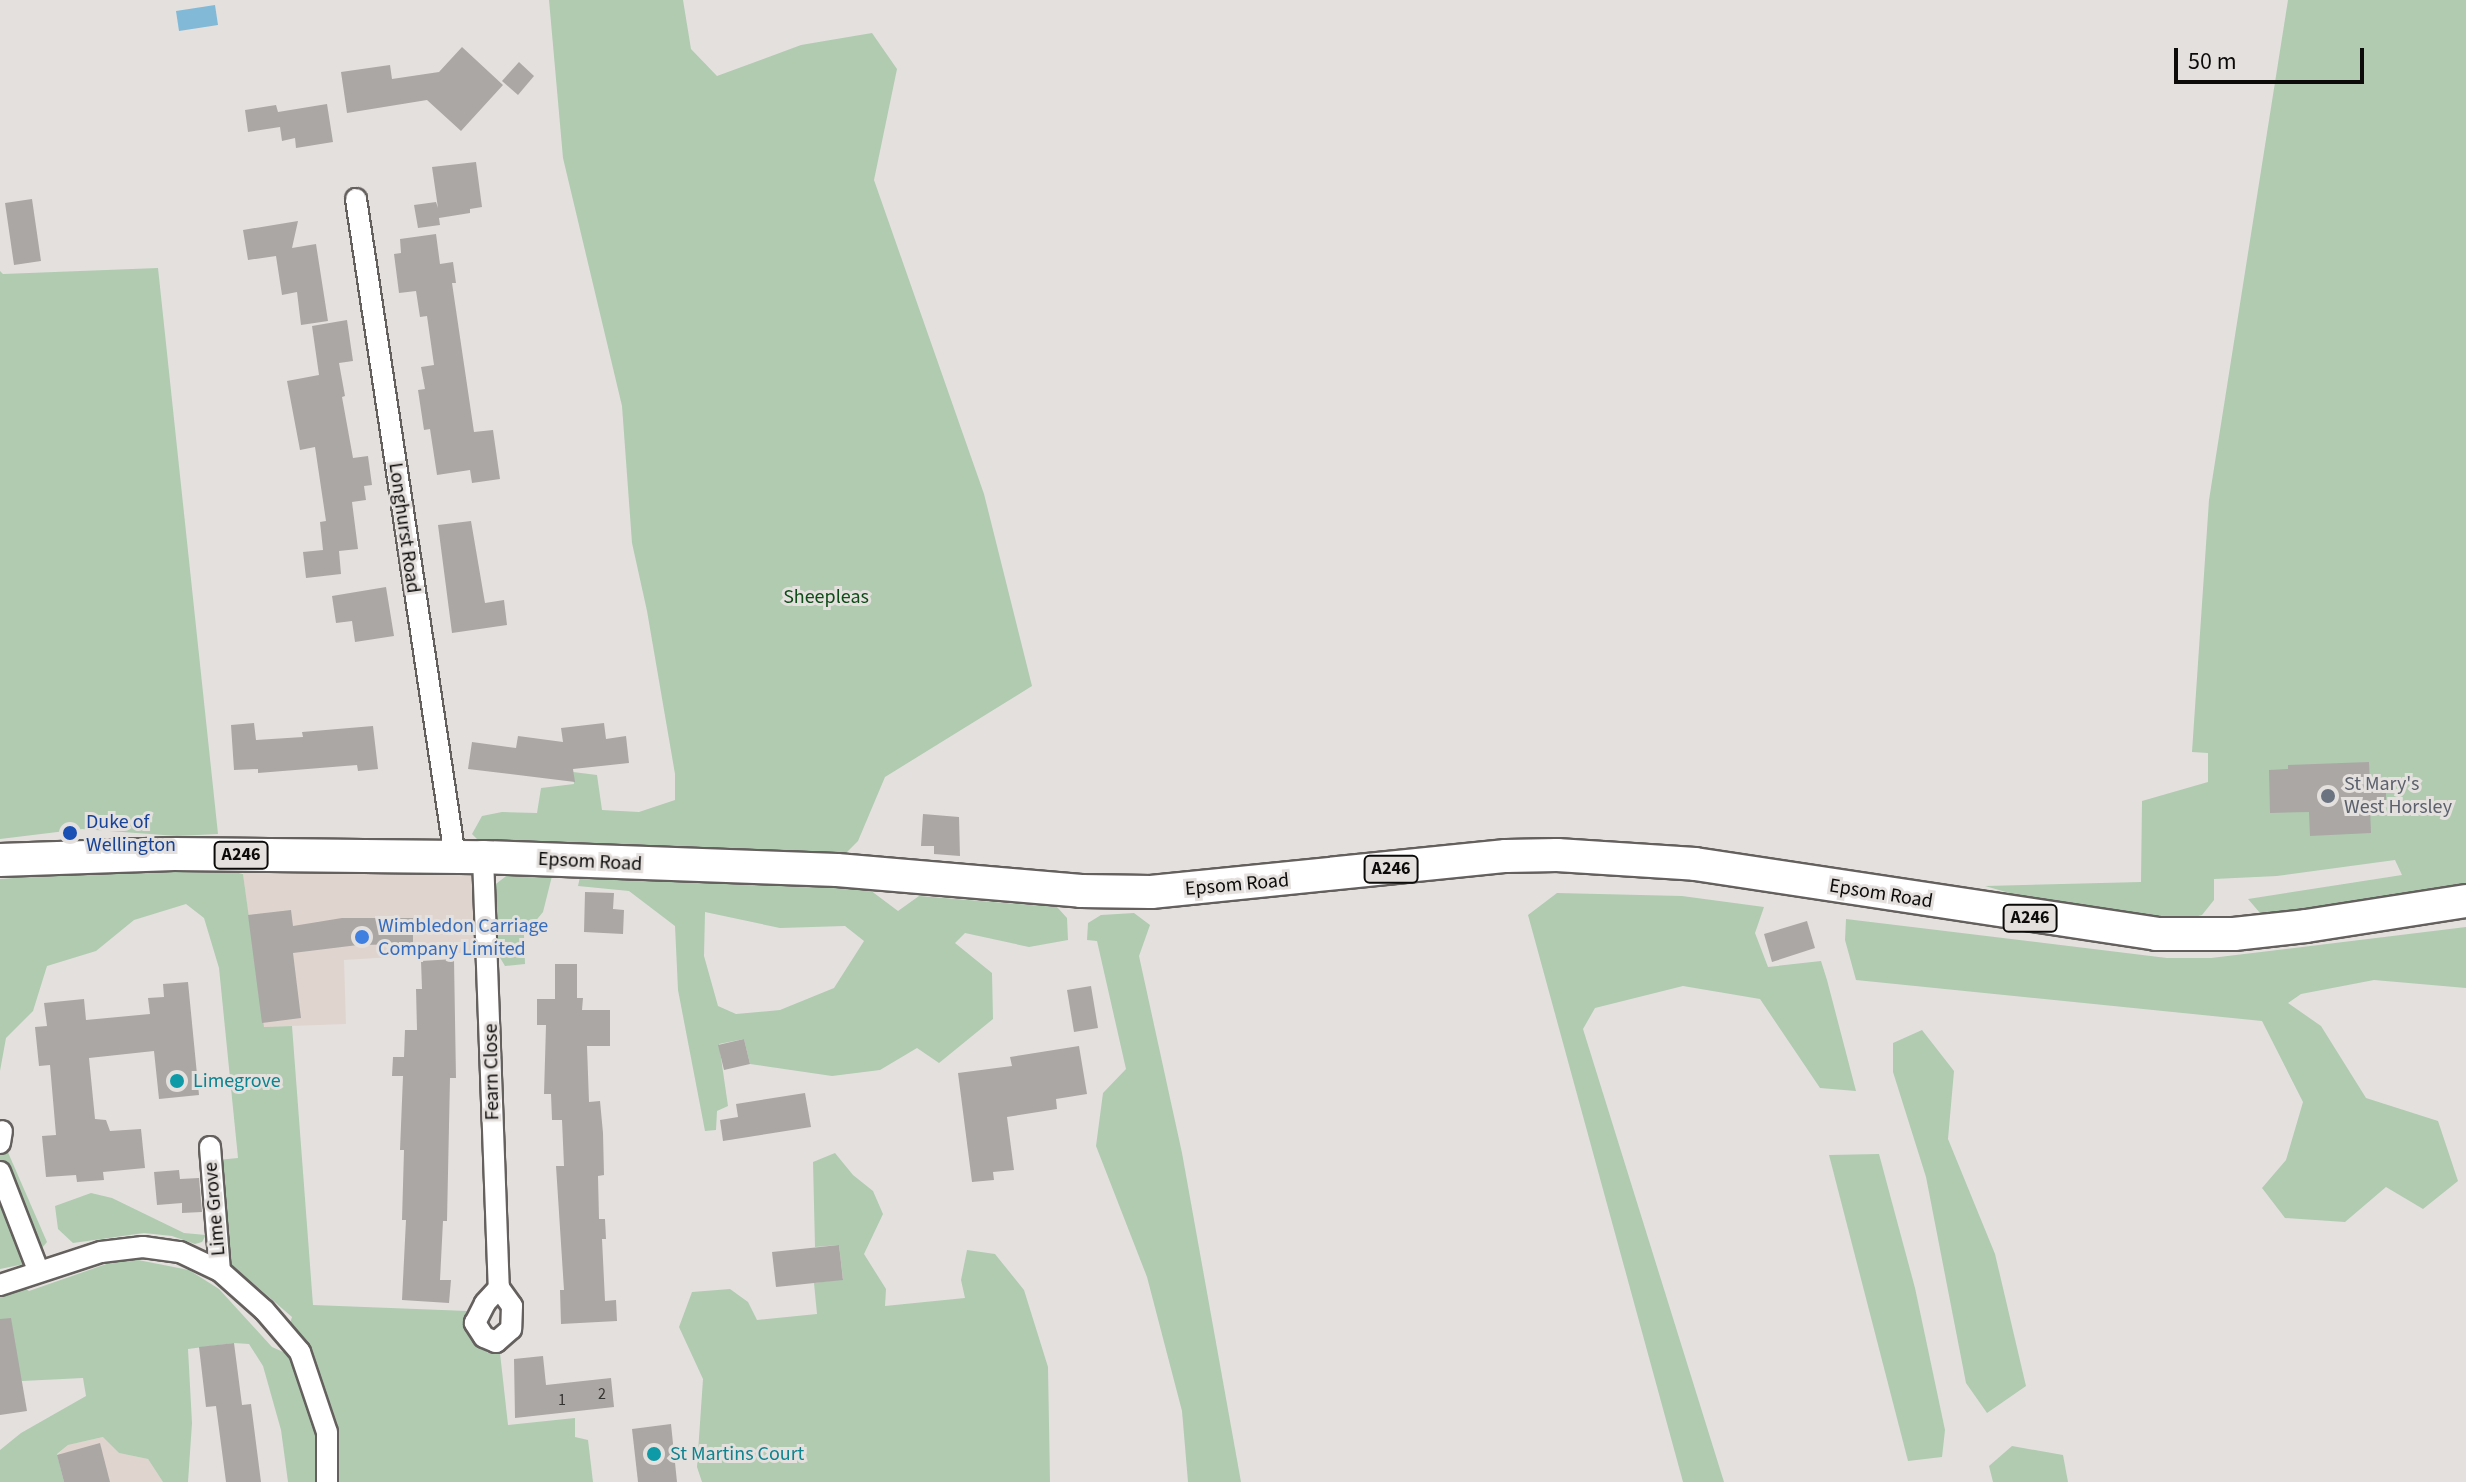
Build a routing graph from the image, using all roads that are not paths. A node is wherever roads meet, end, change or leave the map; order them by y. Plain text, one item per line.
1 (356, 199) dead end
2 (469, 857) junction
3 (0, 860) edge
4 (2466, 901) edge
5 (210, 1147) dead end
6 (0, 1172) edge
7 (38, 1270) junction
8 (220, 1271) junction
9 (0, 1285) edge
10 (499, 1288) dead end
11 (327, 1482) edge

1 - 2 street, Longhurst Road
2 - 3 main road, Epsom Road / A246
2 - 4 main road, Epsom Road / A246
2 - 10 street, Fearn Close
5 - 8 street, Lime Grove
6 - 7 street
7 - 8 street
7 - 9 street
8 - 11 street

